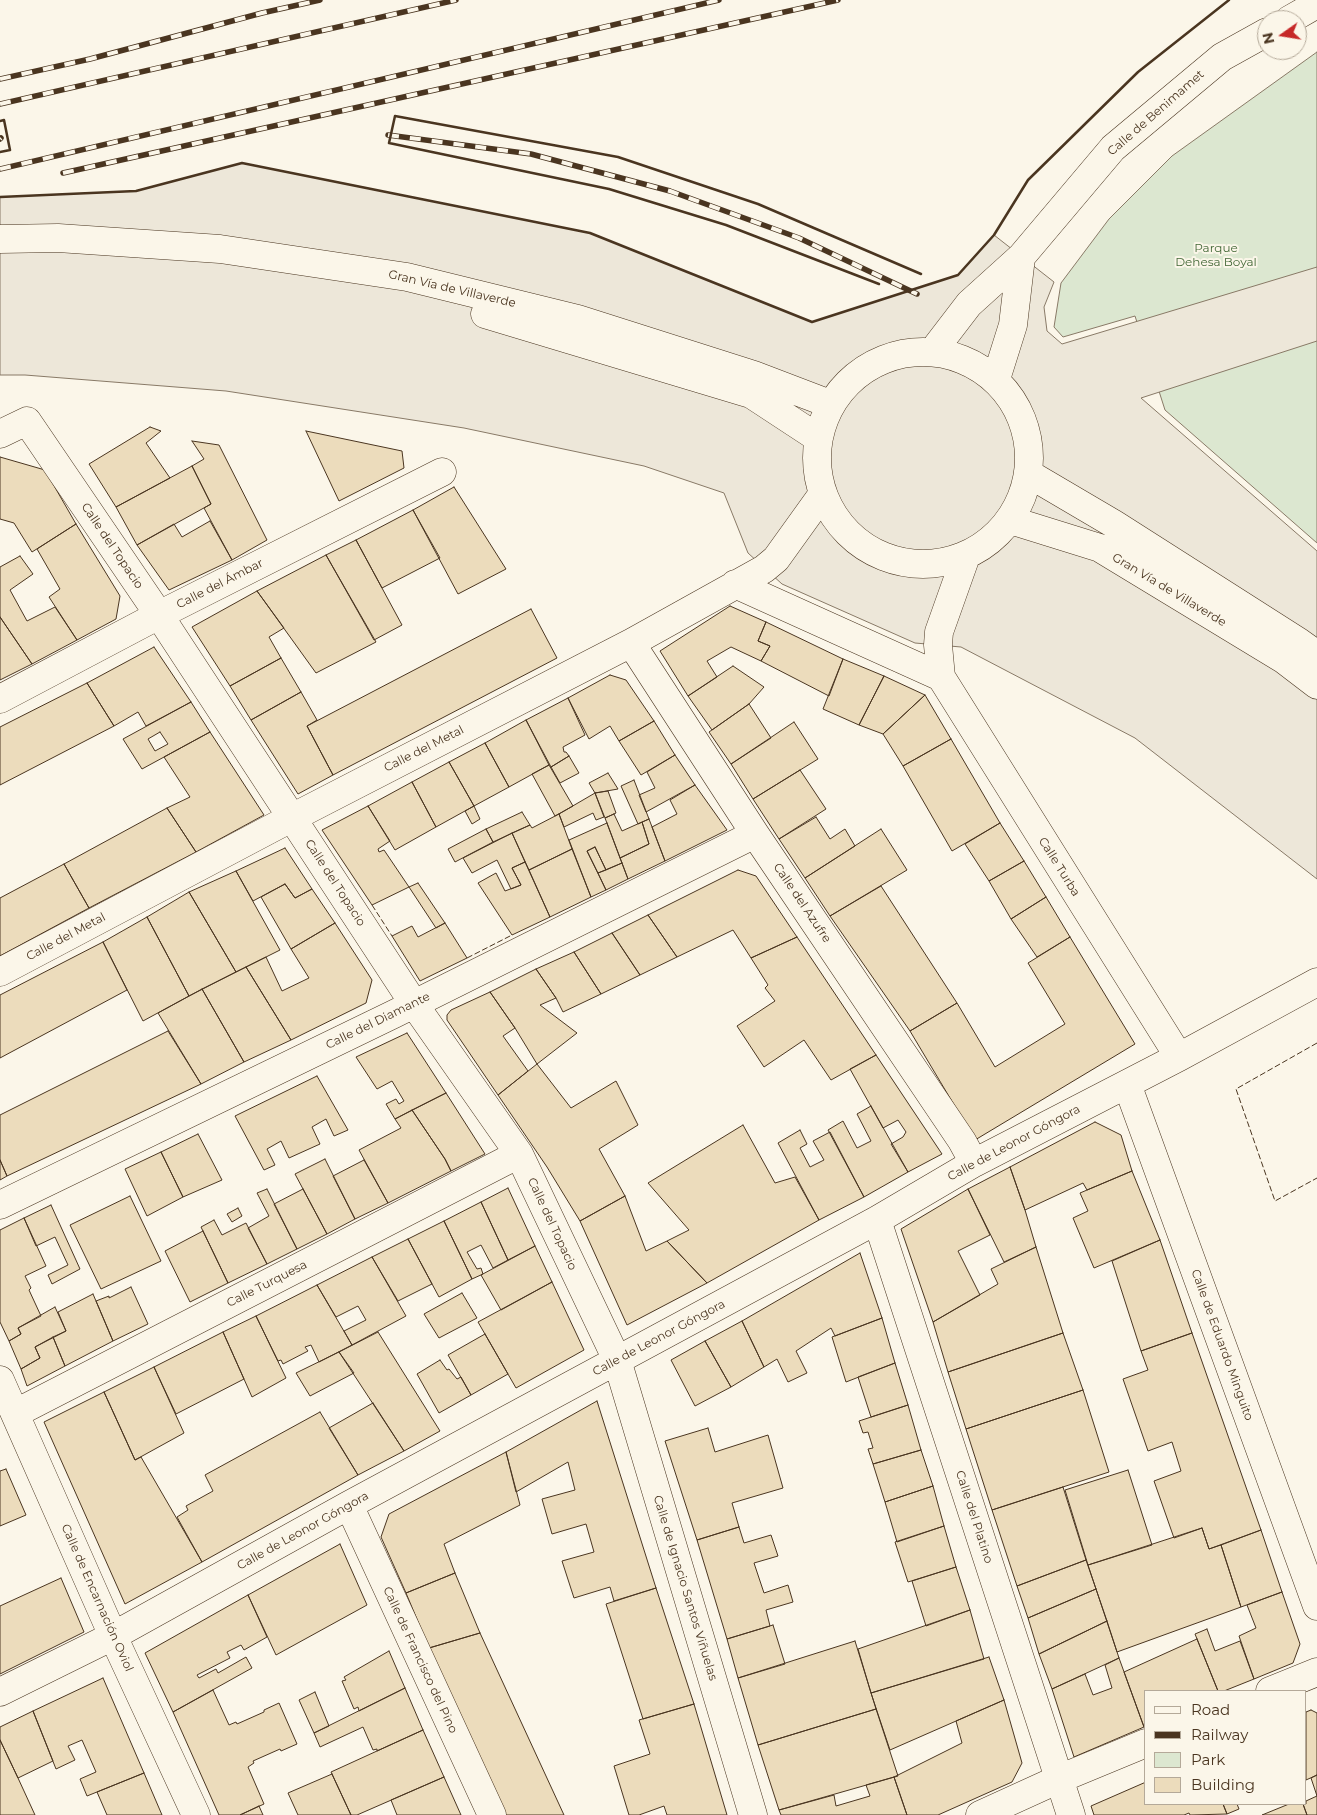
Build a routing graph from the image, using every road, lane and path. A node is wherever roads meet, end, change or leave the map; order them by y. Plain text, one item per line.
1 (1257, 37) edge
2 (0, 239) edge
3 (0, 252) edge
4 (1021, 257) junction
5 (933, 351) junction
6 (996, 379) junction
7 (830, 404) junction
8 (0, 434) edge
9 (818, 438) junction
10 (442, 472) dead end
11 (1029, 474) junction
12 (822, 495) junction
13 (1010, 520) junction
14 (966, 556) junction
15 (735, 584) junction
16 (159, 615) junction
17 (631, 643) junction
18 (1317, 655) edge
19 (941, 677) junction
20 (1317, 685) edge
21 (0, 700) edge
22 (292, 818) junction
23 (755, 834) junction
24 (0, 972) edge
25 (1317, 982) edge
26 (414, 1004) junction
27 (1179, 1057) junction
28 (1127, 1084) junction
29 (519, 1154) junction
30 (974, 1163) junction
31 (0, 1205) edge
32 (877, 1220) junction
33 (617, 1360) junction
34 (0, 1380) edge
35 (16, 1413) junction
36 (349, 1505) junction
37 (1317, 1606) edge
38 (112, 1636) junction
39 (1317, 1672) edge
40 (1272, 1690) edge
41 (0, 1692) edge
42 (1144, 1744) edge
43 (1059, 1779) junction
44 (196, 1815) edge
45 (492, 1815) edge
46 (753, 1815) edge
47 (980, 1815) edge
48 (1071, 1815) edge

1 - 4 street, Calle de Benimamet
2 - 7 street, Gran Vía de Villaverde
3 - 9 street, Gran Vía de Villaverde
4 - 5 street, Calle de Benimamet
4 - 6 street
5 - 6 street
5 - 7 street
6 - 11 street
7 - 9 street
8 - 16 street, Calle del Topacio
9 - 12 street
10 - 16 street, Calle del Ámbar
11 - 13 street
11 - 18 street, Gran Vía de Villaverde
12 - 14 street
12 - 15 street, Calle del Metal
13 - 14 street
13 - 20 street, Gran Vía de Villaverde
14 - 19 street, Calle Turba
15 - 17 street, Calle del Metal
15 - 19 street
16 - 21 street, Calle del Ámbar
16 - 22 street, Calle del Topacio
17 - 22 street, Calle del Metal
17 - 23 street, Calle del Azufre
19 - 27 street, Calle Turba
22 - 24 street, Calle del Metal
22 - 26 street, Calle del Topacio
23 - 26 street, Calle del Diamante
23 - 30 street, Calle del Azufre
25 - 27 street, Calle de Leonor Góngora
26 - 29 street, Calle del Topacio
26 - 31 street, Calle del Diamante
27 - 28 street, Calle de Leonor Góngora
28 - 30 street, Calle de Leonor Góngora
28 - 37 street, Calle de Eduardo Minguito
29 - 33 street, Calle del Topacio
29 - 35 street, Calle Turquesa
30 - 32 street, Calle de Leonor Góngora
32 - 33 street, Calle de Leonor Góngora
32 - 43 street, Calle del Platino
33 - 36 street, Calle de Leonor Góngora
33 - 46 street, Calle de Ignacio Santos Viñuelas
34 - 35 street, Calle de Encarnación Oviol
35 - 38 street, Calle de Encarnación Oviol
36 - 38 street, Calle de Leonor Góngora
36 - 45 street, Calle de Francisco del Pino
38 - 41 street, Calle de Leonor Góngora
38 - 44 street, Calle de Encarnación Oviol
39 - 40 street
42 - 43 street
43 - 47 street
43 - 48 street, Calle del Platino

